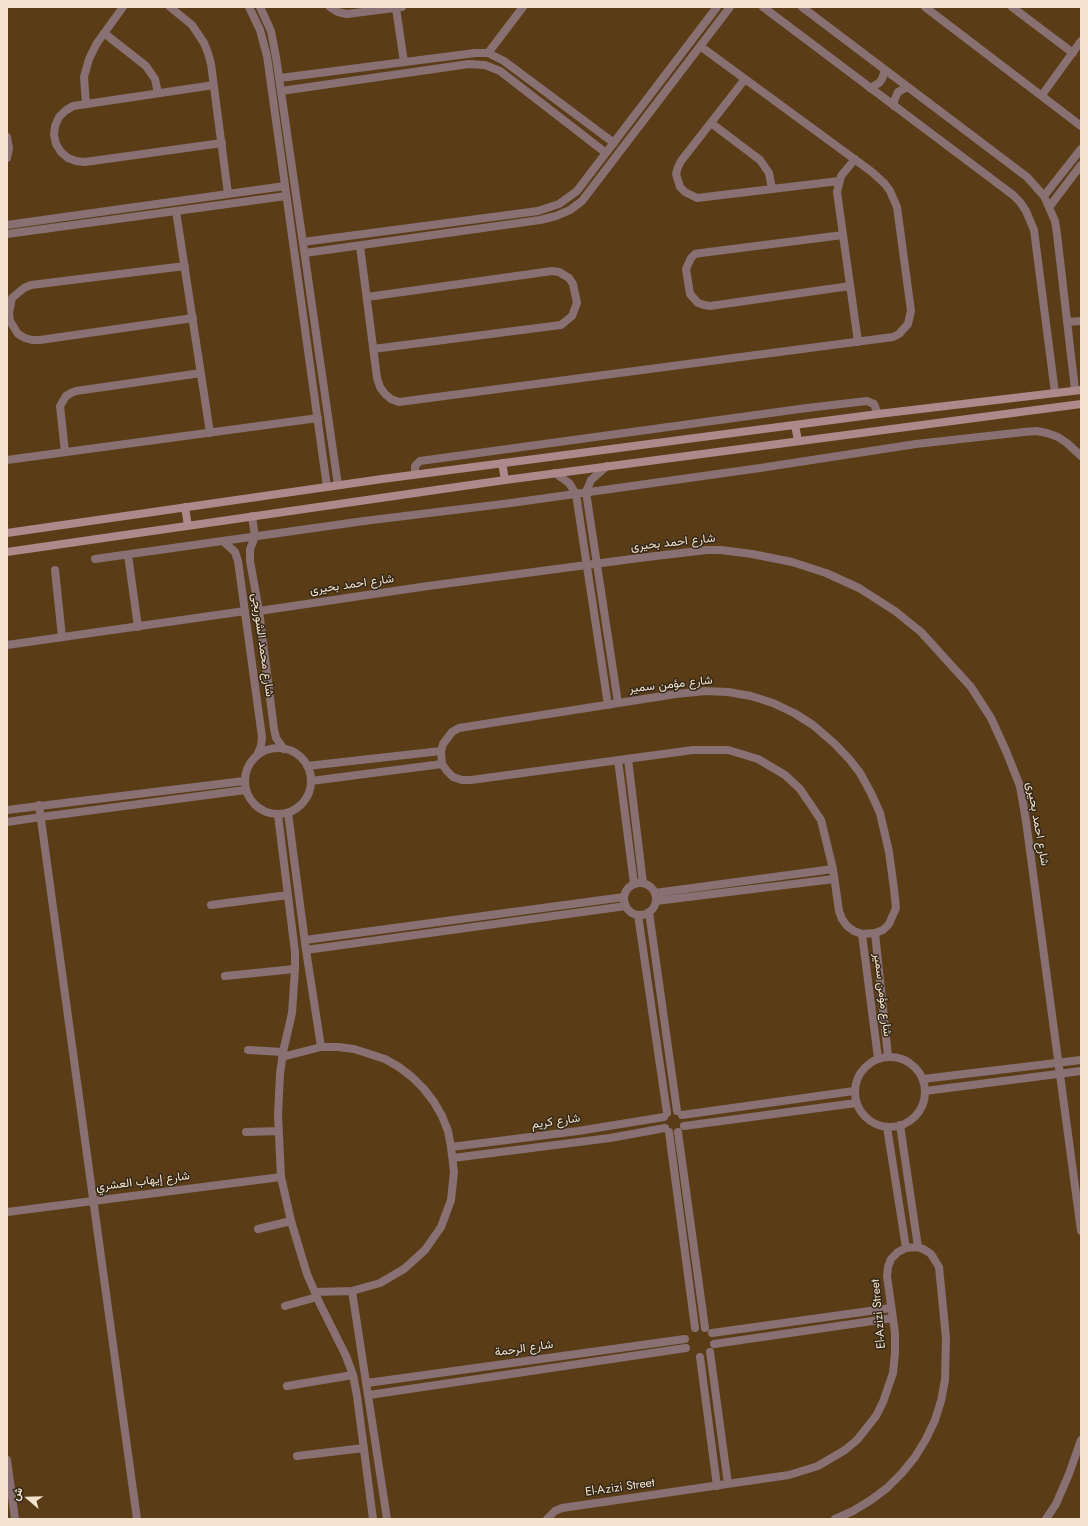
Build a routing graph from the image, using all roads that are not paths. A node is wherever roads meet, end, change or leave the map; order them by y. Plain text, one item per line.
1 (123, 7) edge
2 (170, 7) edge
3 (249, 7) edge
4 (260, 7) edge
5 (330, 7) edge
6 (399, 7) edge
7 (524, 7) edge
8 (717, 7) edge
9 (730, 7) edge
10 (763, 7) edge
11 (802, 7) edge
12 (925, 7) edge
13 (1012, 7) edge
14 (104, 33) junction
15 (1081, 41) edge
16 (700, 46) junction
17 (488, 53) junction
18 (1073, 53) junction
19 (404, 62) junction
20 (885, 70) junction
21 (280, 78) junction
22 (745, 79) junction
23 (214, 85) junction
24 (907, 87) junction
25 (870, 88) junction
26 (281, 91) junction
27 (158, 93) junction
28 (1042, 95) junction
29 (86, 104) junction
30 (894, 106) junction
31 (711, 123) junction
32 (1081, 126) edge
33 (7, 137) edge
34 (222, 143) junction
35 (614, 143) junction
36 (1081, 149) edge
37 (606, 153) junction
38 (7, 158) edge
39 (855, 159) junction
40 (1081, 165) edge
41 (839, 181) junction
42 (285, 186) junction
43 (772, 189) junction
44 (228, 194) junction
45 (286, 196) junction
46 (1044, 196) junction
47 (1050, 206) junction
48 (176, 211) junction
49 (79, 215) junction
50 (7, 224) edge
51 (80, 224) junction
52 (7, 234) edge
53 (843, 235) junction
54 (303, 242) junction
55 (360, 246) junction
56 (305, 254) junction
57 (185, 266) junction
58 (850, 286) junction
59 (367, 297) junction
60 (193, 318) junction
61 (1081, 320) edge
62 (1068, 322) junction
63 (858, 342) junction
64 (373, 349) junction
65 (201, 373) junction
66 (1078, 390) edge
67 (1055, 393) junction
68 (968, 404) junction
69 (1081, 404) edge
70 (878, 414) junction
71 (318, 418) junction
72 (970, 418) junction
73 (795, 425) junction
74 (210, 433) junction
75 (798, 441) junction
76 (65, 452) junction
77 (1081, 456) edge
78 (7, 460) edge
79 (502, 463) junction
80 (607, 466) junction
81 (555, 473) junction
82 (415, 474) junction
83 (505, 480) junction
84 (338, 485) junction
85 (327, 486) junction
86 (586, 492) junction
87 (576, 494) junction
88 (185, 507) junction
89 (252, 516) junction
90 (188, 526) junction
91 (7, 533) edge
92 (254, 537) junction
93 (224, 542) junction
94 (7, 552) edge
95 (128, 555) junction
96 (95, 559) dead end
97 (597, 564) junction
98 (587, 565) junction
99 (55, 570) dead end
100 (245, 611) junction
101 (258, 611) junction
102 (138, 627) junction
103 (62, 637) junction
104 (7, 645) edge
105 (618, 703) junction
106 (608, 705) junction
107 (284, 749) junction
108 (441, 752) junction
109 (257, 755) junction
110 (628, 759) junction
111 (618, 760) junction
112 (442, 764) junction
113 (307, 766) junction
114 (244, 781) junction
115 (311, 781) junction
116 (245, 790) junction
117 (39, 805) junction
118 (7, 810) edge
119 (288, 813) junction
120 (278, 815) junction
121 (41, 817) junction
122 (7, 822) edge
123 (832, 869) junction
124 (834, 879) junction
125 (643, 883) junction
126 (634, 884) junction
127 (288, 895) junction
128 (624, 896) junction
129 (655, 897) junction
130 (211, 904) dead end
131 (626, 906) junction
132 (649, 912) junction
133 (638, 915) junction
134 (875, 933) junction
135 (862, 934) junction
136 (305, 940) junction
137 (306, 950) junction
138 (295, 969) junction
139 (225, 976) dead end
140 (321, 1048) junction
141 (248, 1050) dead end
142 (283, 1054) junction
143 (888, 1056) junction
144 (878, 1058) junction
145 (1081, 1060) edge
146 (1058, 1063) junction
147 (1081, 1071) edge
148 (1059, 1074) junction
149 (923, 1079) junction
150 (854, 1091) junction
151 (925, 1092) junction
152 (856, 1103) junction
153 (680, 1113) junction
154 (665, 1115) junction
155 (900, 1125) junction
156 (684, 1126) junction
157 (887, 1127) junction
158 (667, 1130) junction
159 (279, 1131) junction
160 (246, 1132) dead end
161 (678, 1132) junction
162 (509, 1140) junction
163 (451, 1147) junction
164 (511, 1151) junction
165 (453, 1158) junction
166 (281, 1177) junction
167 (93, 1200) junction
168 (7, 1212) edge
169 (291, 1221) junction
170 (258, 1229) dead end
171 (1081, 1231) edge
172 (918, 1247) junction
173 (906, 1248) junction
174 (352, 1291) junction
175 (316, 1295) junction
176 (285, 1306) dead end
177 (891, 1308) junction
178 (893, 1318) junction
179 (694, 1328) junction
180 (708, 1331) junction
181 (685, 1339) junction
182 (714, 1344) junction
183 (686, 1348) junction
184 (710, 1352) junction
185 (700, 1357) junction
186 (353, 1375) junction
187 (367, 1383) junction
188 (287, 1386) dead end
189 (369, 1395) junction
190 (1081, 1440) edge
191 (364, 1448) junction
192 (297, 1456) dead end
193 (7, 1460) edge
194 (728, 1484) junction
195 (717, 1486) junction
196 (15, 1519) edge
197 (137, 1519) edge
198 (373, 1519) edge
199 (387, 1519) edge
200 (547, 1519) edge
201 (835, 1519) edge
202 (1046, 1519) edge

1 - 14 street
2 - 23 street
3 - 42 street
4 - 21 street
5 - 6 street
6 - 19 street
7 - 17 street
8 - 35 street
9 - 16 street
10 - 25 street
11 - 20 street
12 - 28 street
13 - 18 street
14 - 27 street
14 - 29 street
15 - 18 street
16 - 22 street
16 - 55 street
17 - 19 street
17 - 35 street
18 - 28 street
19 - 21 street
20 - 24 street
20 - 25 street
21 - 26 street
22 - 31 street
22 - 39 street
23 - 27 street
23 - 34 street
24 - 30 street
24 - 46 street
25 - 30 street
26 - 37 street
26 - 54 street
27 - 29 street
28 - 32 street
29 - 34 street
30 - 67 street
31 - 43 street
31 - 43 street
33 - 38 street
34 - 44 street
35 - 37 street
36 - 46 street
37 - 54 street
39 - 41 street
39 - 63 street
40 - 47 street
41 - 43 street
41 - 53 street
42 - 44 street
42 - 45 street
44 - 49 street
45 - 48 street
45 - 71 street
46 - 47 street
47 - 62 street
48 - 51 street
48 - 57 street
49 - 50 street
49 - 51 street
51 - 52 street
53 - 58 street
53 - 58 street
54 - 56 street
55 - 56 street
55 - 59 street
56 - 84 street
57 - 60 street
57 - 60 street
58 - 63 street
59 - 64 street
59 - 64 street
60 - 65 street
61 - 62 street
62 - 66 street
63 - 64 street
65 - 74 street
65 - 76 street
66 - 67 street
67 - 68 street
68 - 70 street
68 - 72 street
69 - 72 street
70 - 73 street
70 - 82 street
71 - 74 street
71 - 85 street
72 - 75 street
73 - 75 street
73 - 79 street
74 - 76 street
75 - 80 street
76 - 78 street
77 - 86 street
79 - 82 street
79 - 83 street
80 - 81 street
80 - 86 street
81 - 83 street
81 - 87 street
82 - 84 street
83 - 89 street
84 - 85 street
85 - 88 street
86 - 87 street
86 - 97 street
87 - 92 street
87 - 98 street
88 - 90 street
88 - 91 street
89 - 90 street
89 - 92 street, شارع محمد الشوربجى
90 - 94 street
92 - 93 street
92 - 101 street, شارع محمد الشوربجى
93 - 95 street
93 - 100 street, شارع محمد الشوربجى
95 - 96 street
95 - 102 street
97 - 98 street, شارع احمد بحيرى
97 - 105 street
97 - 146 street, شارع احمد بحيرى
98 - 101 street, شارع احمد بحيرى
98 - 106 street
99 - 103 street
100 - 102 street
100 - 109 street, شارع محمد الشوربجى
101 - 107 street, شارع محمد الشوربجى
102 - 103 street
103 - 104 street
105 - 106 street, شارع مؤمن سمير
105 - 134 street, شارع مؤمن سمير
106 - 108 street, شارع مؤمن سمير
107 - 109 street
107 - 113 street
108 - 112 street
108 - 113 street
109 - 114 street
110 - 111 street
110 - 123 street
110 - 125 street
111 - 112 street
111 - 126 street
112 - 115 street
113 - 115 street
114 - 116 street
114 - 117 street
115 - 119 street
116 - 120 street
116 - 121 street
117 - 118 street
117 - 121 street
119 - 120 street
119 - 136 street
120 - 127 street
121 - 122 street
121 - 167 street
123 - 124 street
123 - 129 street
124 - 129 street
124 - 135 street
125 - 126 street
125 - 129 street
126 - 128 street
127 - 130 street
127 - 138 street
128 - 131 street
128 - 136 street
129 - 132 street
131 - 133 street
131 - 137 street
132 - 133 street
132 - 153 street
133 - 154 street
134 - 135 street
134 - 143 street, شارع مؤمن سمير
135 - 144 street, شارع مؤمن سمير
136 - 137 street
137 - 140 street
138 - 139 street
138 - 142 street
140 - 142 street
140 - 163 street
141 - 142 street
142 - 159 street
143 - 144 street
143 - 149 street
144 - 150 street
145 - 146 street
146 - 148 street, شارع احمد بحيرى
146 - 149 street
147 - 148 street
148 - 151 street
148 - 171 street, شارع احمد بحيرى
149 - 151 street
150 - 152 street
150 - 153 street
151 - 155 street
152 - 156 street
152 - 157 street
153 - 154 street
153 - 156 street
154 - 158 street
154 - 162 street, شارع كريم
155 - 157 street
155 - 172 street
156 - 161 street
157 - 173 street
158 - 161 street
158 - 164 street, شارع كريم
158 - 179 street
159 - 160 street
159 - 166 street
161 - 180 street
162 - 163 street, شارع كريم
162 - 164 street
163 - 165 street
164 - 165 street, شارع كريم
165 - 174 street
166 - 167 street, شارع إيهاب العشري
166 - 169 street
167 - 168 street, شارع إيهاب العشري
167 - 197 street
169 - 170 street
169 - 175 street
172 - 173 street
172 - 201 street
173 - 177 street, El-Azizi Street
174 - 175 street
174 - 187 street
175 - 176 street
175 - 186 street
177 - 178 street, El-Azizi Street
177 - 180 street
178 - 182 street
178 - 194 street, El-Azizi Street
179 - 180 street
179 - 181 street
180 - 182 street
181 - 183 street
181 - 187 street, شارع الرحمة
182 - 184 street
183 - 185 street
183 - 189 street, شارع الرحمة
184 - 185 street
184 - 194 street
185 - 195 street
186 - 188 street
186 - 191 street
187 - 189 street
189 - 199 street
190 - 202 street
191 - 192 street
191 - 198 street
193 - 196 street
194 - 195 street, El-Azizi Street
195 - 200 street, El-Azizi Street

